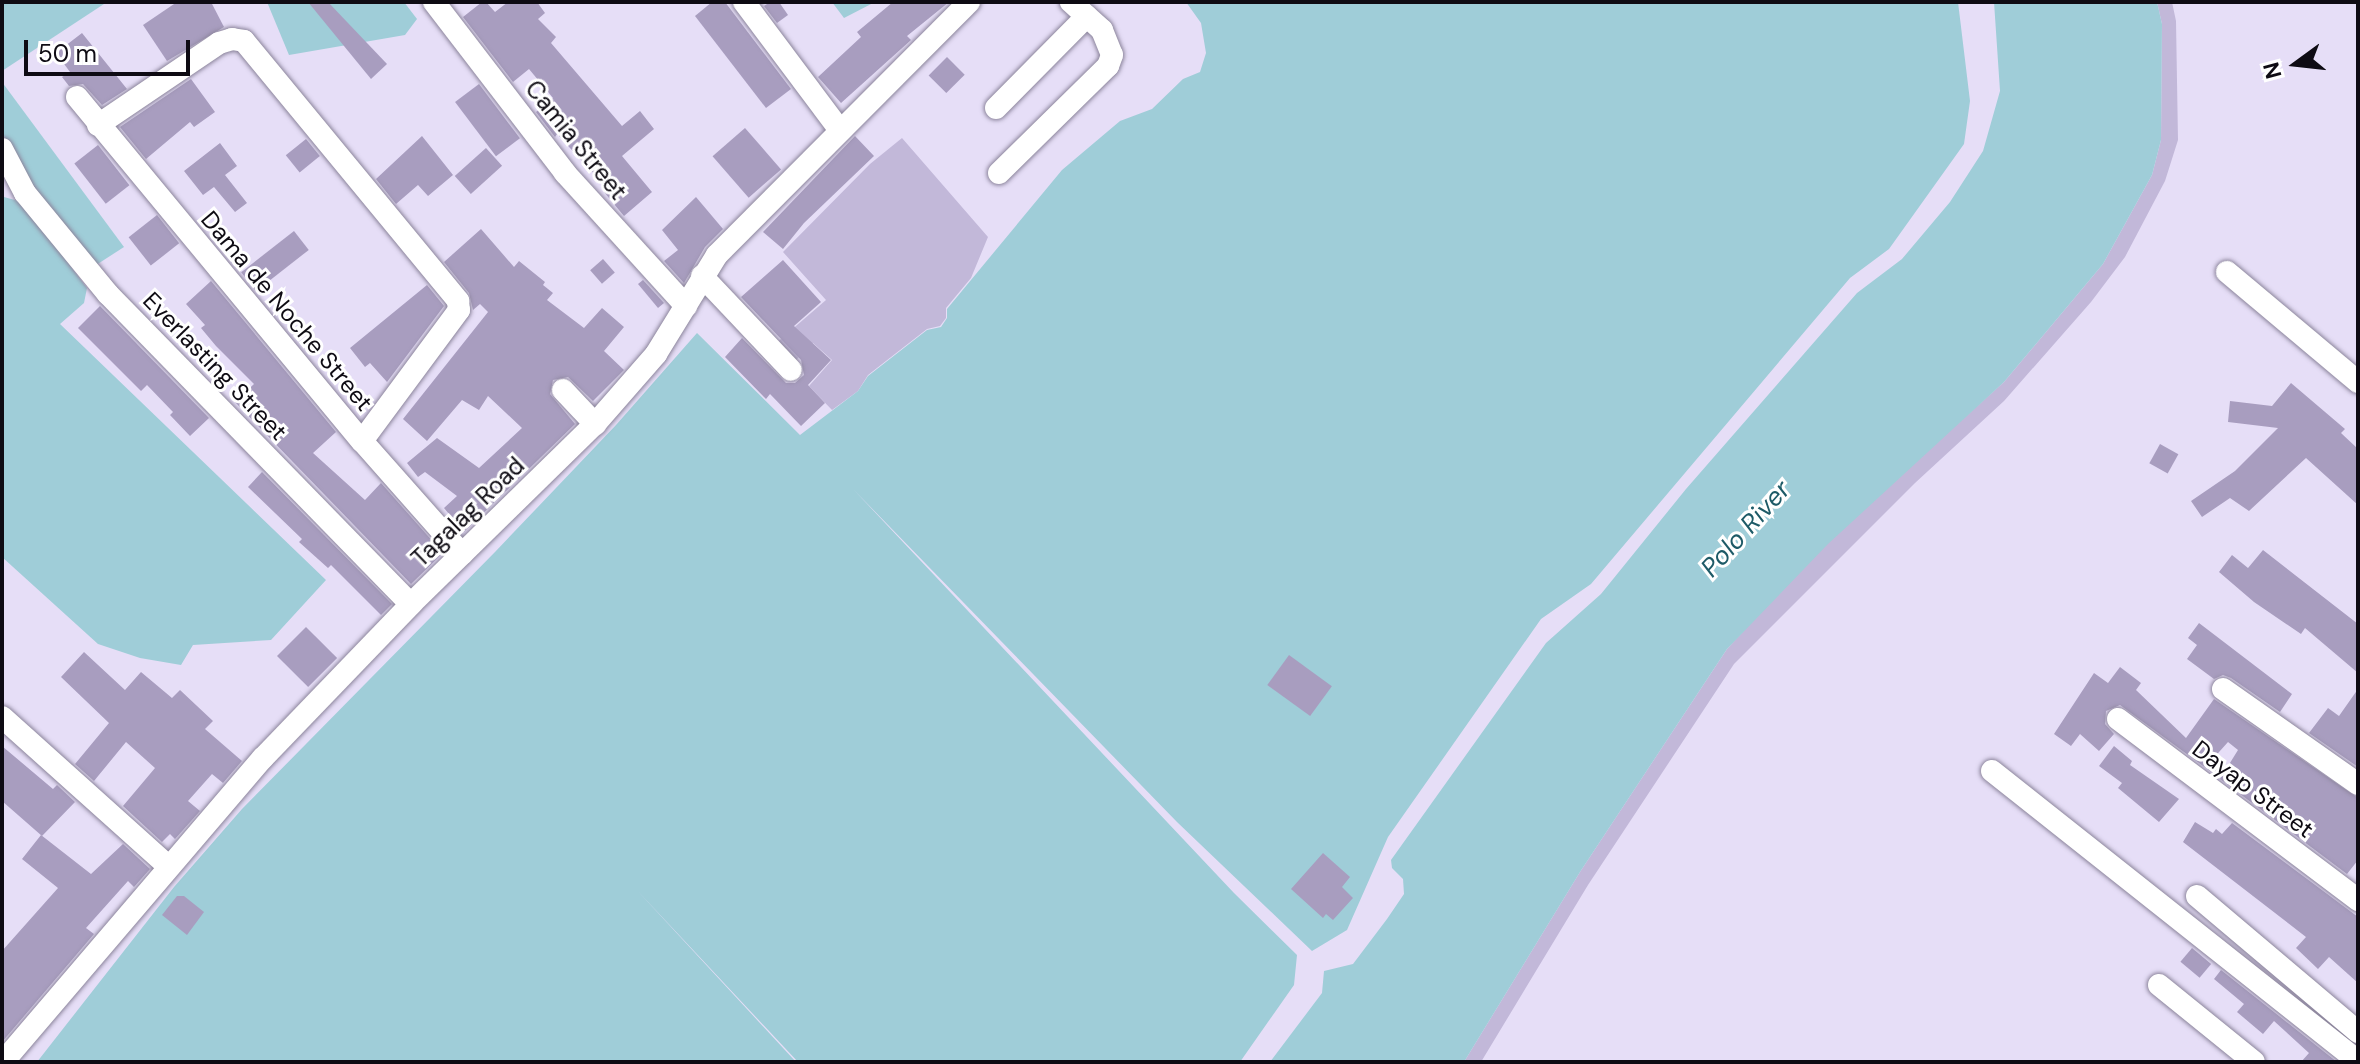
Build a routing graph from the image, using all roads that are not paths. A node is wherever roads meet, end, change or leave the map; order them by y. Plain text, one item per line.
1 (434, 2) edge
2 (744, 2) edge
3 (969, 2) edge
4 (1079, 9) edge
5 (77, 97) dead end
6 (996, 108) dead end
7 (98, 125) junction
8 (839, 129) junction
9 (2, 149) edge
10 (999, 173) dead end
11 (2227, 272) dead end
12 (702, 276) junction
13 (686, 306) junction
14 (791, 370) dead end
15 (2358, 382) edge
16 (563, 390) dead end
17 (595, 424) junction
18 (362, 441) junction
19 (462, 554) junction
20 (411, 604) junction
21 (2223, 689) dead end
22 (2, 717) edge
23 (2118, 719) dead end
24 (1992, 771) dead end
25 (2358, 784) edge
26 (169, 867) junction
27 (2197, 896) dead end
28 (2358, 900) edge
29 (2159, 985) dead end
30 (2358, 1032) edge
31 (2358, 1061) edge
32 (3, 1062) edge
33 (2254, 1062) edge

1 - 13 street, Camia Street
2 - 8 street
3 - 8 street, Tagalag Road
4 - 6 street
4 - 10 street
5 - 7 street, Dama de Noche Street
7 - 18 street, Dama de Noche Street
7 - 18 street
8 - 12 street, Tagalag Road
9 - 20 street, Everlasting Street
11 - 15 street
12 - 13 street, Tagalag Road
12 - 14 street
13 - 17 street, Tagalag Road
16 - 17 street
17 - 19 street, Tagalag Road
18 - 19 street, Dama de Noche Street
19 - 20 street, Tagalag Road
20 - 26 street, Tagalag Road
21 - 25 street
22 - 26 street
23 - 28 street, Dayap Street
24 - 31 street
26 - 32 street, Tagalag Road
27 - 30 street
29 - 33 street

